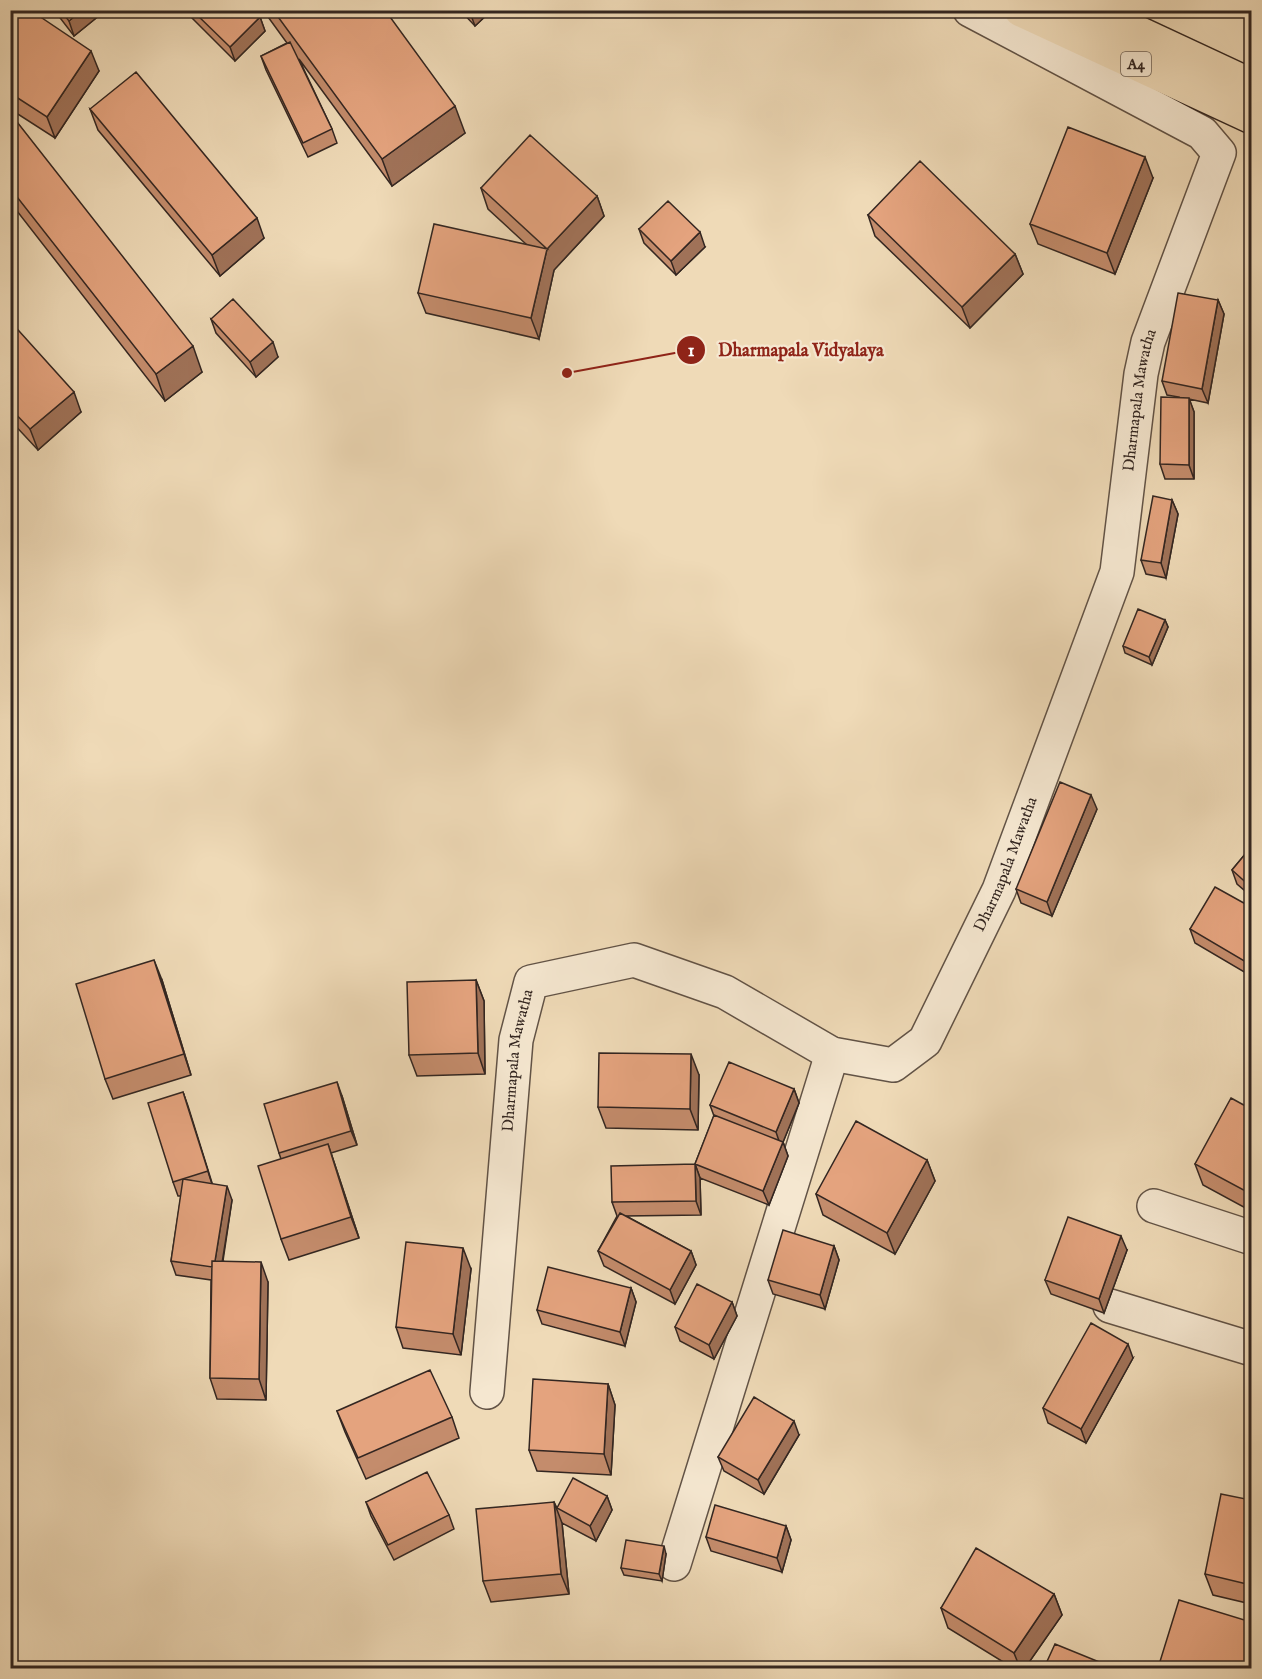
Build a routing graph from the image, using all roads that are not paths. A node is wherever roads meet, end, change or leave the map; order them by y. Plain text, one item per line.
1 (970, 10) edge
2 (1021, 10) edge
3 (1089, 10) edge
4 (1251, 86) edge
5 (1251, 117) edge
6 (832, 1054) junction
7 (1154, 1206) dead end
8 (1251, 1238) edge
9 (1110, 1306) dead end
10 (1251, 1349) edge
11 (487, 1392) dead end
12 (674, 1564) dead end

1 - 6 street, Dharmapala Mawatha
2 - 5 highway, A4
3 - 4 highway, A4
6 - 11 street, Dharmapala Mawatha
6 - 12 street
7 - 8 street
9 - 10 street

